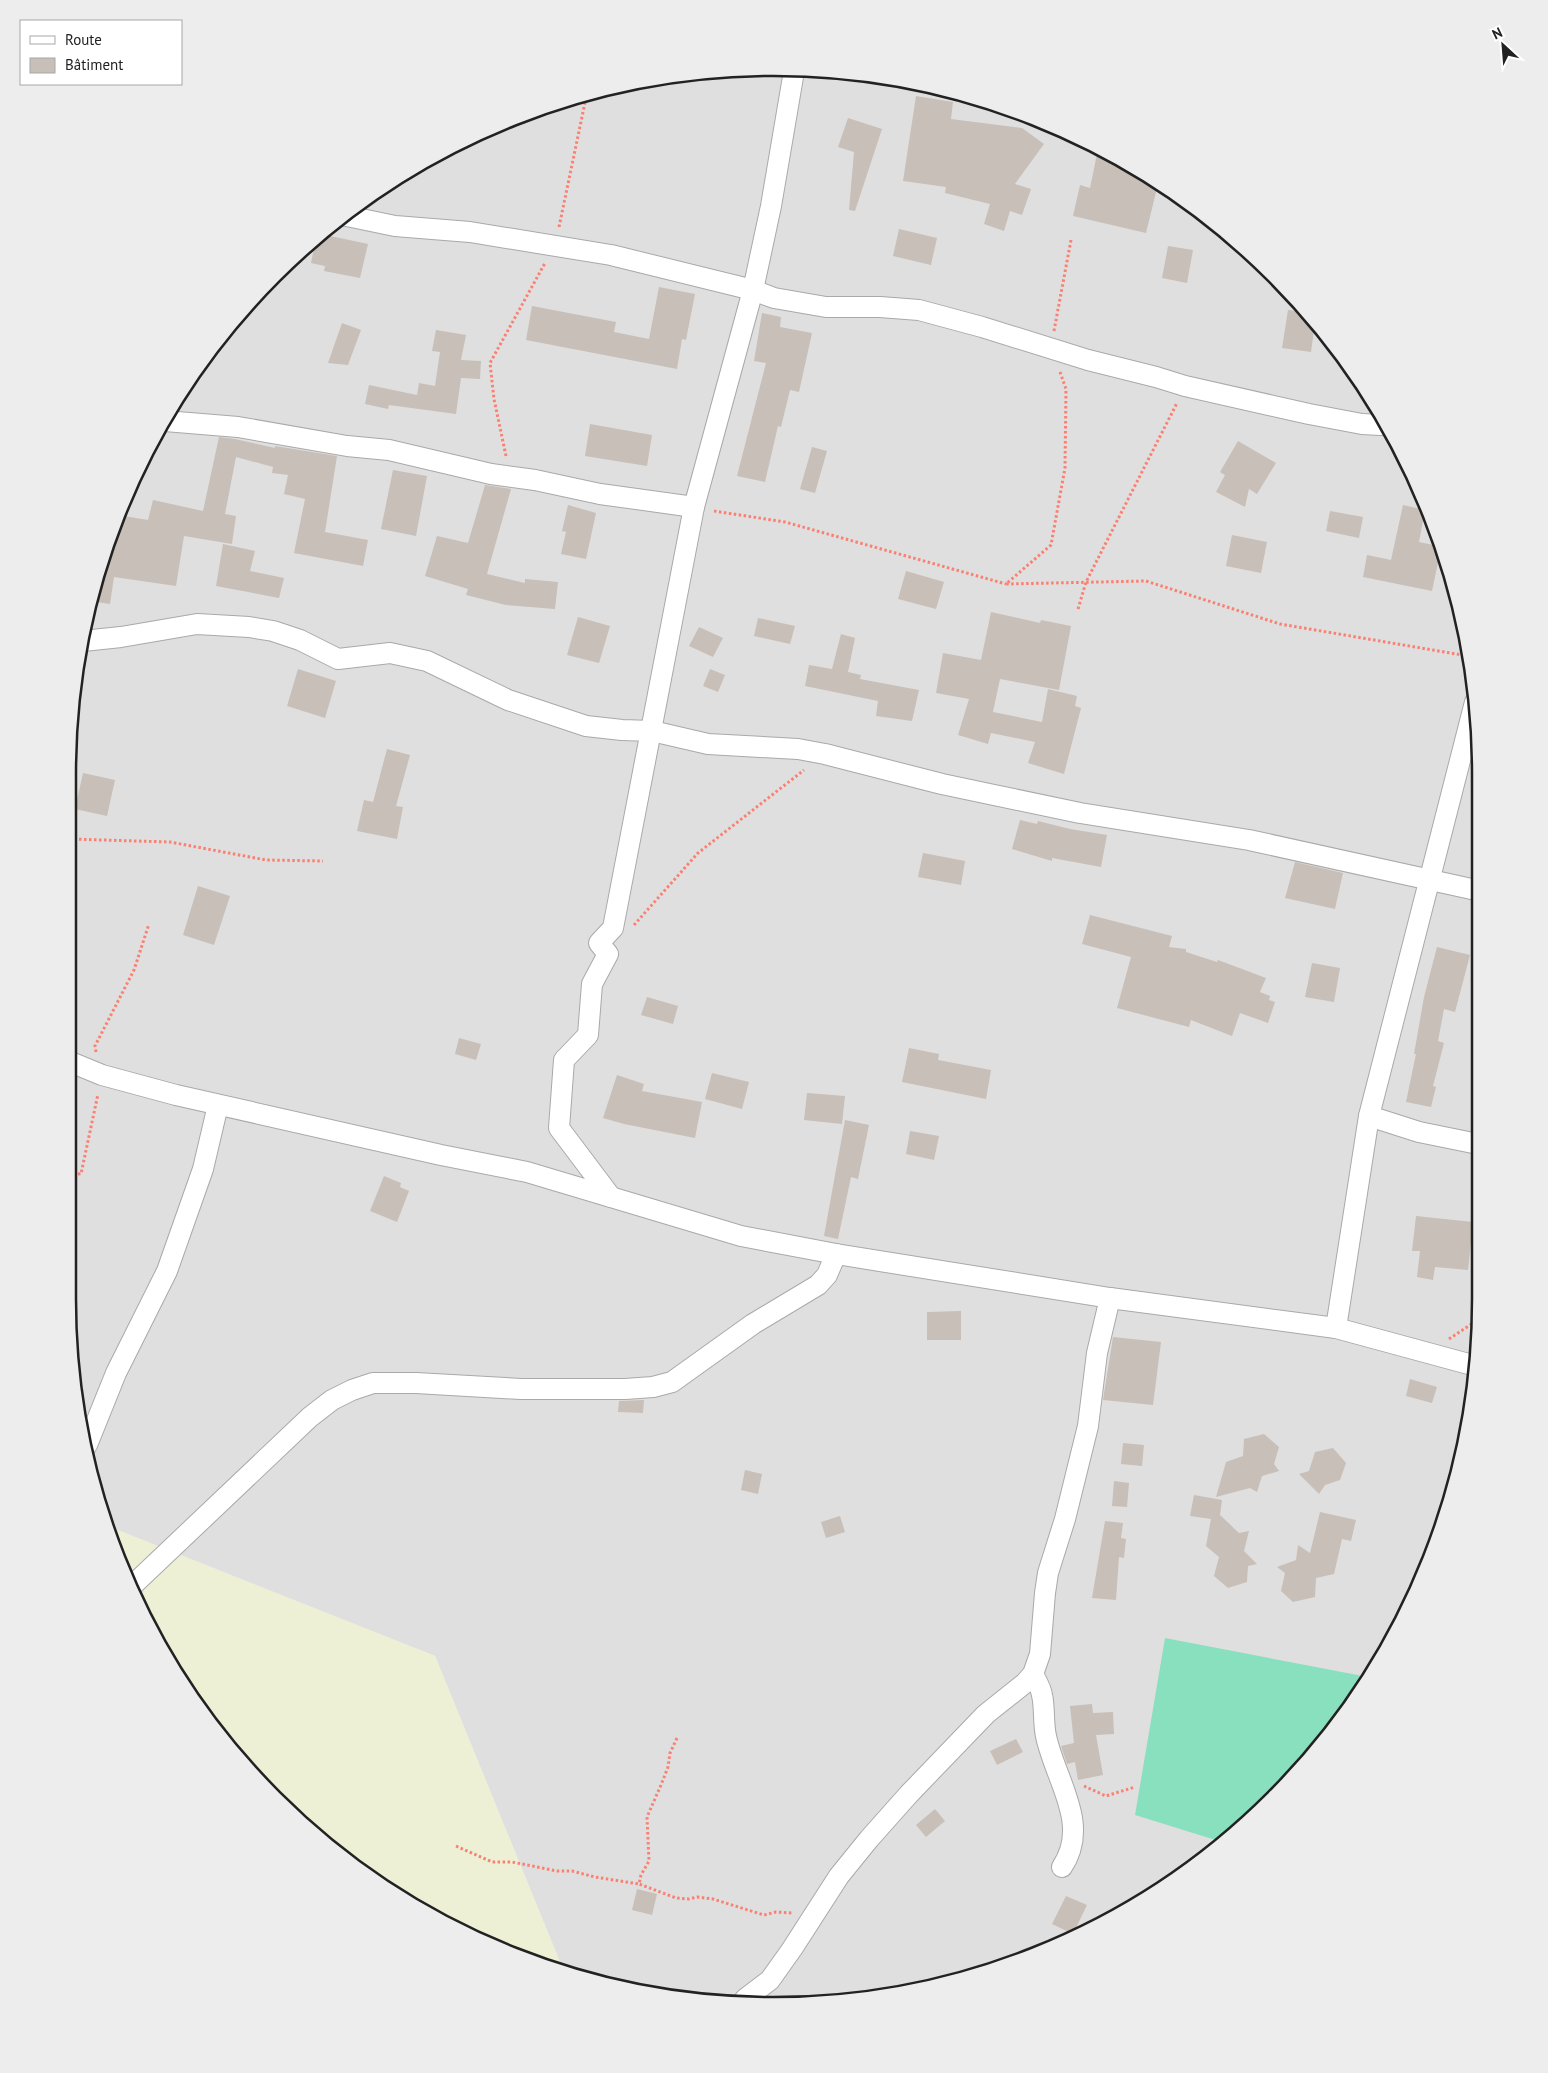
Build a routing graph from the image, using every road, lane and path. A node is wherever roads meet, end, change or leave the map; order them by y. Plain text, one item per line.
1 (793, 77) edge
2 (584, 103) edge
3 (352, 218) edge
4 (1071, 240) dead end
5 (555, 246) junction
6 (753, 290) junction
7 (1051, 348) junction
8 (1185, 386) junction
9 (172, 422) edge
10 (1378, 425) edge
11 (510, 476) junction
12 (694, 508) junction
13 (1086, 582) junction
14 (1006, 584) junction
15 (1078, 609) dead end
16 (90, 640) edge
17 (1461, 655) edge
18 (1469, 721) edge
19 (652, 731) junction
20 (825, 754) junction
21 (76, 839) edge
22 (323, 861) dead end
23 (1430, 879) junction
24 (1472, 889) edge
25 (149, 924) dead end
26 (608, 954) junction
27 (76, 1064) edge
28 (102, 1075) junction
29 (218, 1105) junction
30 (1369, 1116) junction
31 (1472, 1143) edge
32 (76, 1174) edge
33 (611, 1197) junction
34 (836, 1254) junction
35 (1110, 1298) junction
36 (1471, 1324) edge
37 (1336, 1328) junction
38 (1425, 1354) junction
39 (1468, 1364) edge
40 (90, 1437) edge
41 (136, 1582) edge
42 (1033, 1674) junction
43 (677, 1738) dead end
44 (1060, 1776) junction
45 (1135, 1787) dead end
46 (456, 1846) dead end
47 (1062, 1867) dead end
48 (639, 1884) junction
49 (815, 1913) junction
50 (749, 1996) edge

1 - 6 street
2 - 5 path
3 - 5 street
4 - 7 path
5 - 6 street
5 - 11 path
6 - 7 street
6 - 12 street
7 - 8 street
7 - 14 path
8 - 10 street
8 - 13 path
9 - 11 street
11 - 12 street
12 - 14 path
12 - 19 street
13 - 14 path
13 - 15 path
13 - 17 path
16 - 19 street
18 - 23 street
19 - 20 street
19 - 26 street
20 - 23 street
20 - 26 path
21 - 22 path
23 - 24 street
23 - 30 street
25 - 28 path
26 - 33 street
27 - 28 street
28 - 29 street
28 - 32 path
29 - 33 street
29 - 40 street
30 - 31 street
30 - 37 street
33 - 34 street
34 - 35 street
34 - 41 street
35 - 37 street
35 - 42 street
36 - 38 path
37 - 38 street
38 - 39 street
42 - 44 street
42 - 49 street
43 - 48 path
44 - 45 path
44 - 47 street
46 - 48 path
48 - 49 path
49 - 50 street

